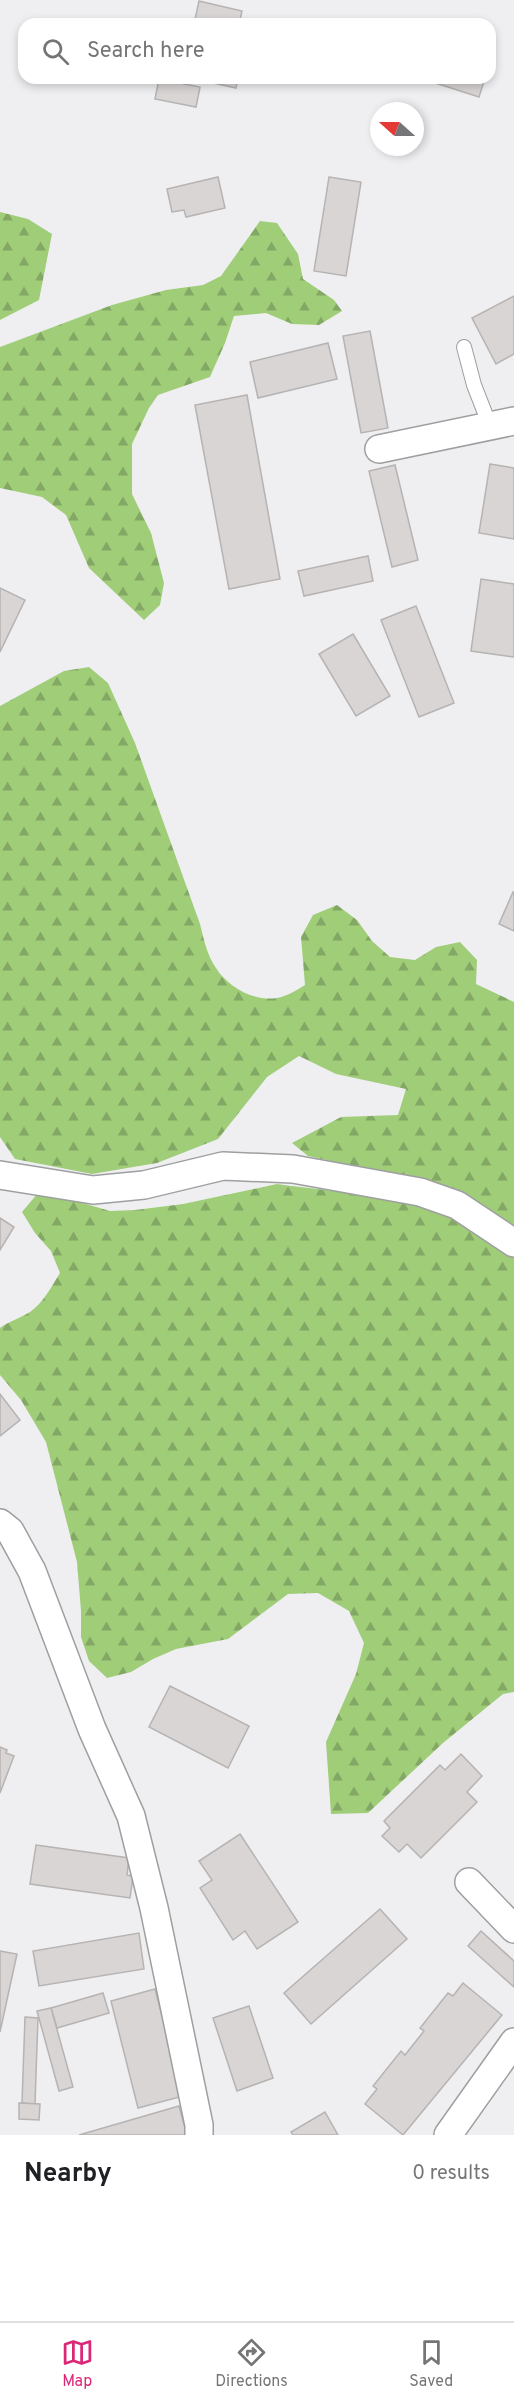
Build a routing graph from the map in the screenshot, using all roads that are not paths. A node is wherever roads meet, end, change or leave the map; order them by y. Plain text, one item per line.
1 (464, 347) dead end
2 (502, 423) edge
3 (379, 449) dead end
4 (0, 1175) edge
5 (514, 1243) edge
6 (0, 1523) edge
7 (469, 1882) dead end
8 (514, 1929) edge
9 (514, 2042) edge
10 (199, 2135) edge
11 (448, 2135) edge

1 - 2 lane
2 - 3 street
4 - 5 street
6 - 10 street
7 - 8 street
9 - 11 street

